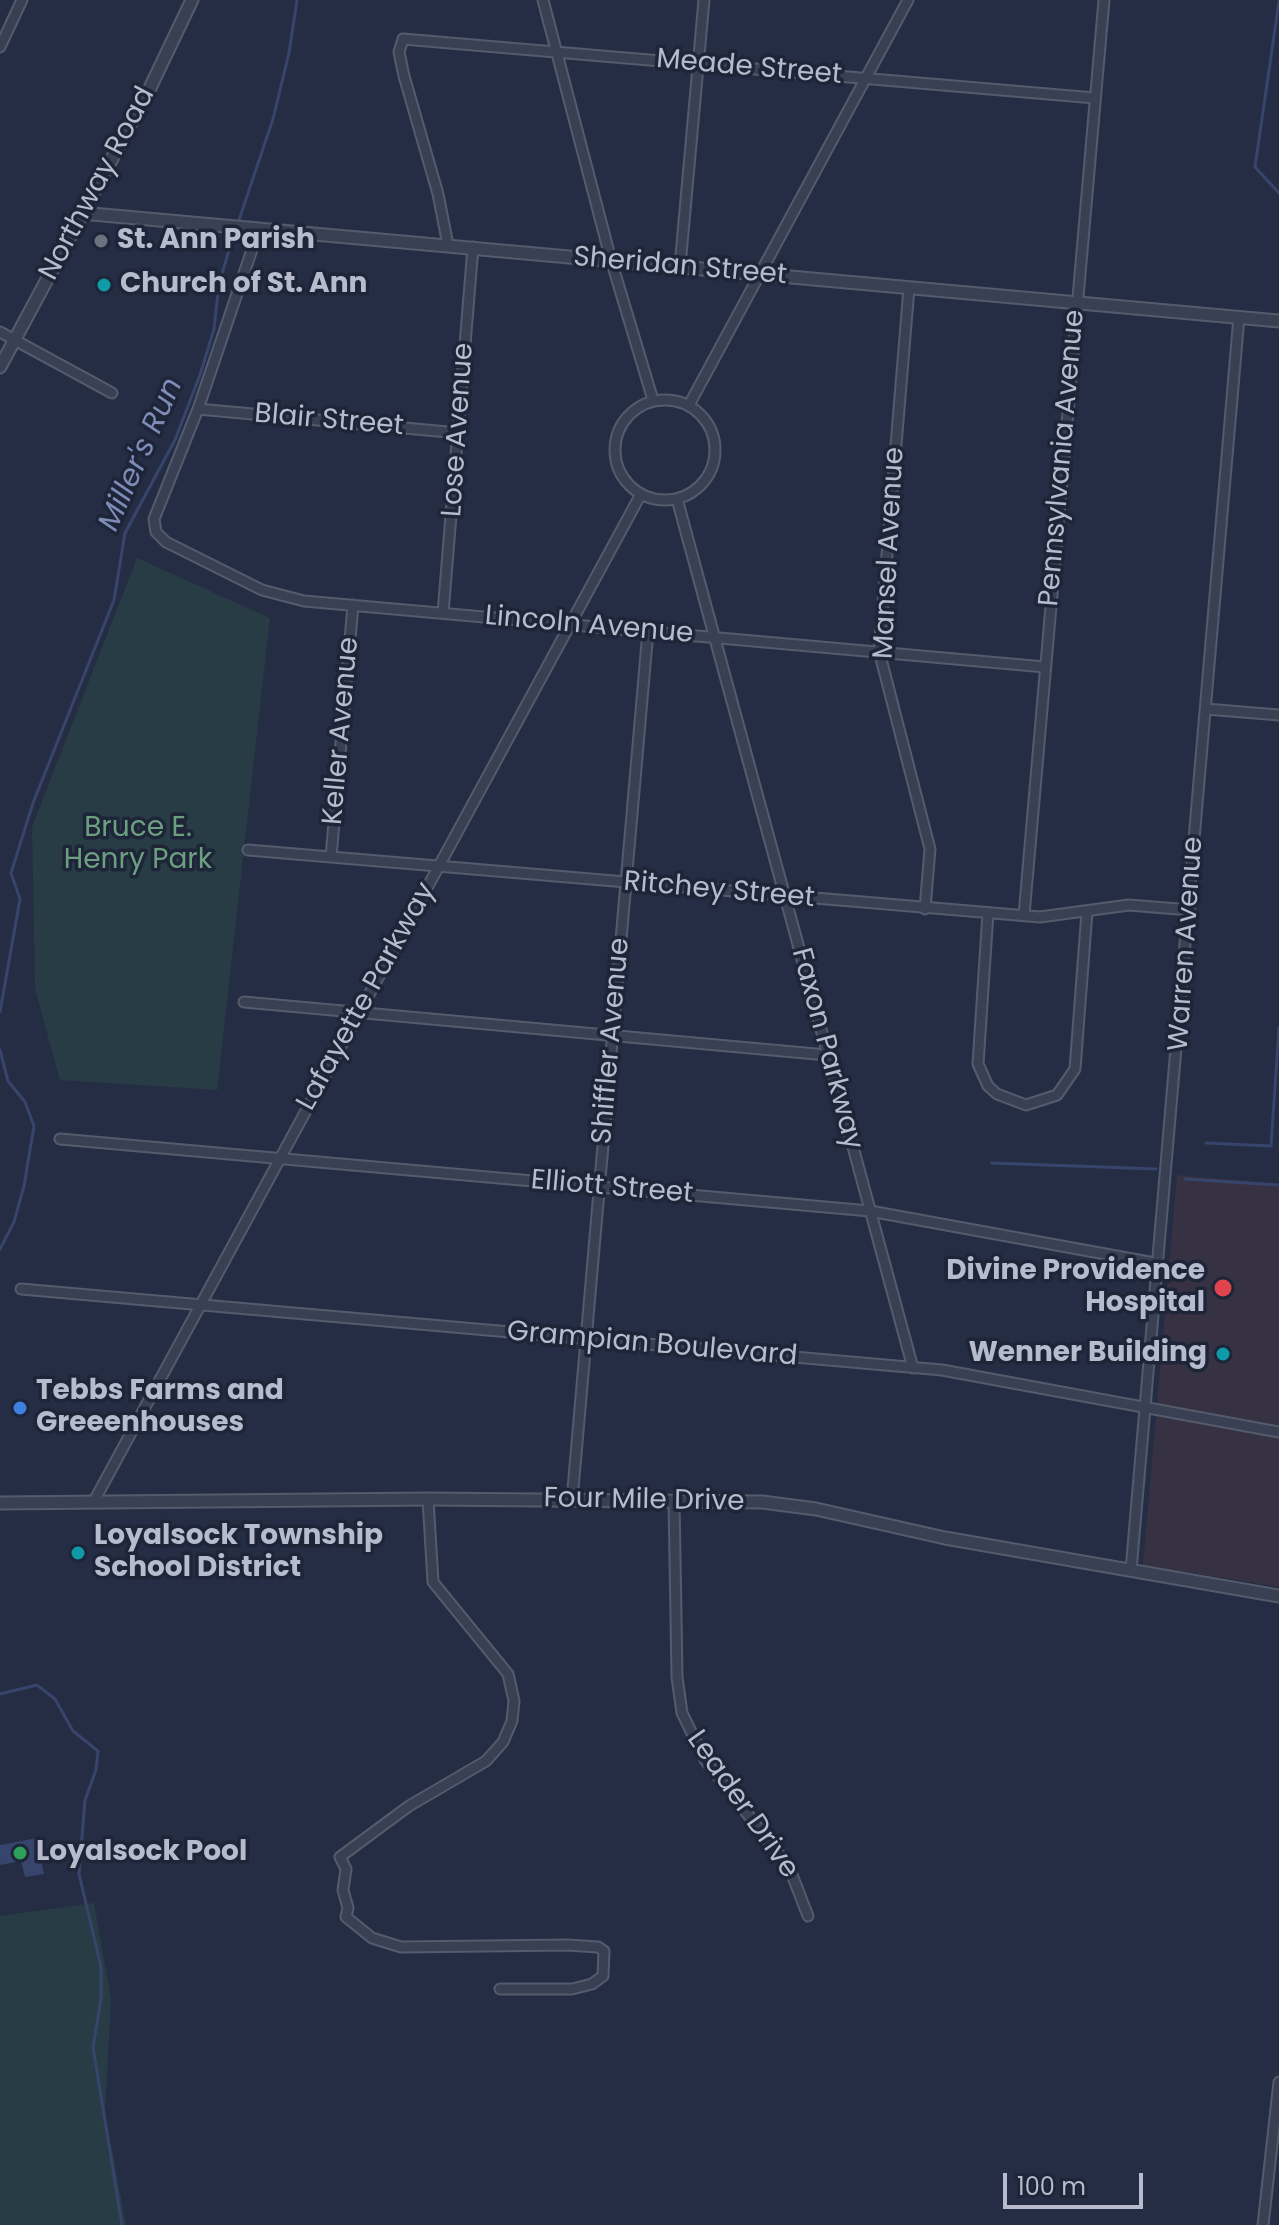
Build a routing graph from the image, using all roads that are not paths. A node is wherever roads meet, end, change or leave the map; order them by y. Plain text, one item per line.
1 (22, 0) edge
2 (192, 0) edge
3 (543, 0) edge
4 (704, 0) edge
5 (908, 0) edge
6 (1104, 0) edge
7 (0, 47) edge
8 (557, 52) junction
9 (698, 64) junction
10 (866, 78) junction
11 (1095, 98) junction
12 (81, 213) junction
13 (259, 229) junction
14 (448, 245) junction
15 (473, 247) junction
16 (611, 260) junction
17 (680, 266) junction
18 (759, 275) junction
19 (909, 288) junction
20 (1076, 303) junction
21 (1239, 317) junction
22 (1279, 321) edge
23 (0, 332) edge
24 (14, 341) junction
25 (0, 367) edge
26 (112, 393) dead end
27 (653, 400) junction
28 (689, 405) junction
29 (198, 409) junction
30 (459, 433) junction
31 (641, 494) junction
32 (677, 499) junction
33 (353, 605) junction
34 (443, 613) junction
35 (569, 625) junction
36 (648, 631) junction
37 (715, 637) junction
38 (879, 651) junction
39 (1045, 667) junction
40 (1206, 709) junction
41 (1279, 715) edge
42 (248, 850) dead end
43 (331, 857) junction
44 (438, 866) junction
45 (626, 883) junction
46 (785, 897) junction
47 (925, 909) junction
48 (1190, 910) junction
49 (1087, 912) junction
50 (988, 913) junction
51 (1024, 915) junction
52 (244, 1002) dead end
53 (358, 1013) junction
54 (612, 1035) junction
55 (827, 1055) junction
56 (60, 1139) dead end
57 (279, 1159) junction
58 (599, 1188) junction
59 (870, 1211) junction
60 (1160, 1264) junction
61 (21, 1289) dead end
62 (199, 1305) junction
63 (586, 1339) junction
64 (913, 1368) junction
65 (1147, 1408) junction
66 (1279, 1432) edge
67 (428, 1499) junction
68 (572, 1500) junction
69 (674, 1500) junction
70 (94, 1501) junction
71 (0, 1503) edge
72 (1131, 1570) junction
73 (1279, 1596) edge
74 (808, 1916) dead end
75 (500, 1989) dead end
76 (1279, 2082) edge
77 (1263, 2225) edge

1 - 7 street
2 - 12 street, Northway Road
3 - 8 street
4 - 9 street
5 - 10 street
6 - 11 street, Pennsylvania Avenue
8 - 9 street, Meade Street
8 - 14 street, Meade Street
8 - 16 street
9 - 10 street, Meade Street
9 - 17 street
10 - 11 street, Meade Street
10 - 18 street
11 - 20 street, Pennsylvania Avenue
12 - 13 street, Sheridan Street
12 - 24 street, Northway Road
13 - 14 street, Sheridan Street
13 - 29 street
14 - 15 street, Sheridan Street
15 - 16 street, Sheridan Street
15 - 30 street, Lose Avenue
16 - 17 street, Sheridan Street
16 - 27 street
17 - 18 street, Sheridan Street
18 - 19 street, Sheridan Street
18 - 28 street
19 - 20 street, Sheridan Street
19 - 38 street, Mansel Avenue
20 - 21 street, Sheridan Street
20 - 39 street, Pennsylvania Avenue
21 - 22 street, Sheridan Street
21 - 40 street, Warren Avenue
23 - 24 street
24 - 25 street, Northway Road
24 - 26 street
27 - 28 street
27 - 31 street
28 - 32 street
29 - 30 street, Blair Street
29 - 33 street, Lincoln Avenue
30 - 34 street, Lose Avenue
31 - 32 street
31 - 35 street, Lafayette Parkway
32 - 37 street, Faxon Parkway
33 - 34 street, Lincoln Avenue
33 - 43 street, Keller Avenue
34 - 35 street, Lincoln Avenue
35 - 36 street, Lincoln Avenue
35 - 44 street, Lafayette Parkway
36 - 37 street, Lincoln Avenue
36 - 45 street, Shiffler Avenue
37 - 38 street, Lincoln Avenue
37 - 46 street, Faxon Parkway
38 - 39 street, Lincoln Avenue
38 - 47 street, Mansel Avenue
39 - 51 street, Pennsylvania Avenue
40 - 41 street
40 - 48 street, Warren Avenue
42 - 43 street, Ritchey Street
43 - 44 street, Ritchey Street
44 - 45 street, Ritchey Street
44 - 53 street, Lafayette Parkway
45 - 46 street, Ritchey Street
45 - 54 street, Shiffler Avenue
46 - 47 street, Ritchey Street
46 - 55 street, Faxon Parkway
47 - 50 street, Ritchey Street
48 - 49 street, Ritchey Street
48 - 60 street, Warren Avenue
49 - 50 street
49 - 51 street, Ritchey Street
50 - 51 street, Ritchey Street
52 - 53 street
53 - 54 street
53 - 57 street, Lafayette Parkway
54 - 55 street
54 - 58 street, Shiffler Avenue
55 - 59 street, Faxon Parkway
56 - 57 street, Elliott Street
57 - 58 street, Elliott Street
57 - 62 street, Lafayette Parkway
58 - 59 street, Elliott Street
58 - 63 street, Shiffler Avenue
59 - 60 street, Elliott Street
59 - 64 street, Faxon Parkway
60 - 65 street, Warren Avenue
61 - 62 street, Grampian Boulevard
62 - 63 street, Grampian Boulevard
62 - 70 street, Lafayette Parkway
63 - 64 street, Grampian Boulevard
63 - 68 street, Shiffler Avenue
64 - 65 street, Grampian Boulevard
65 - 66 street, Grampian Boulevard
65 - 72 street, Warren Avenue
67 - 68 street, Four Mile Drive
67 - 70 street, Four Mile Drive
67 - 75 street
68 - 69 street, Four Mile Drive
69 - 72 street, Four Mile Drive
69 - 74 street, Leader Drive
70 - 71 street, Four Mile Drive
72 - 73 street, Four Mile Drive
76 - 77 street

